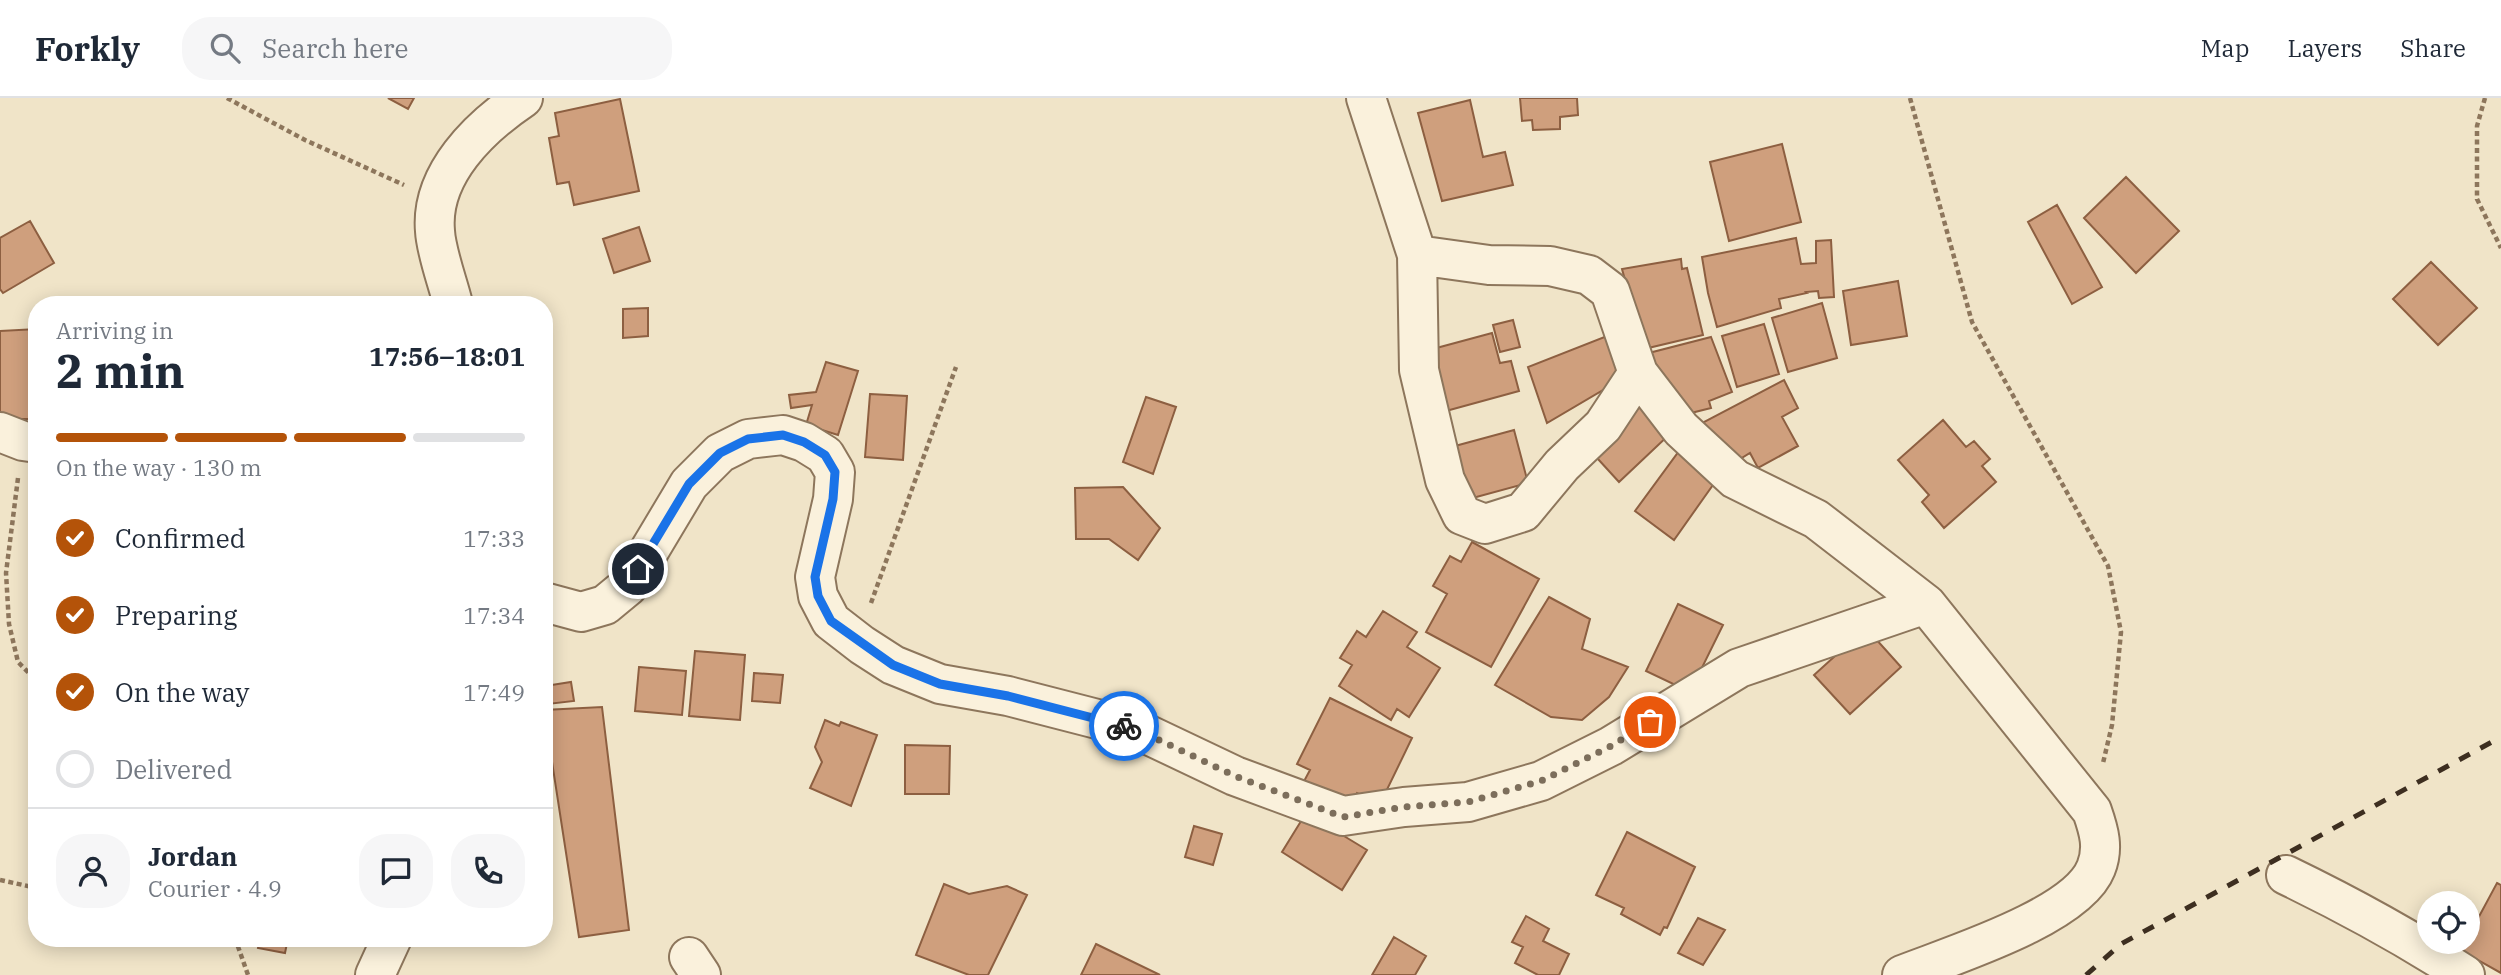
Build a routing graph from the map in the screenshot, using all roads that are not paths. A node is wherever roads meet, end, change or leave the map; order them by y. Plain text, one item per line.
1 (523, 98) edge
2 (1366, 98) edge
3 (1417, 255) junction
4 (451, 296) edge
5 (1638, 373) junction
6 (553, 604) edge
7 (1926, 604) junction
8 (2286, 875) dead end
9 (388, 947) edge
10 (375, 975) edge
11 (1902, 975) edge
12 (2465, 975) edge

1 - 4 street
2 - 3 street
3 - 5 street
3 - 5 street
5 - 7 street
6 - 7 street
7 - 11 street
8 - 12 street
9 - 10 street

